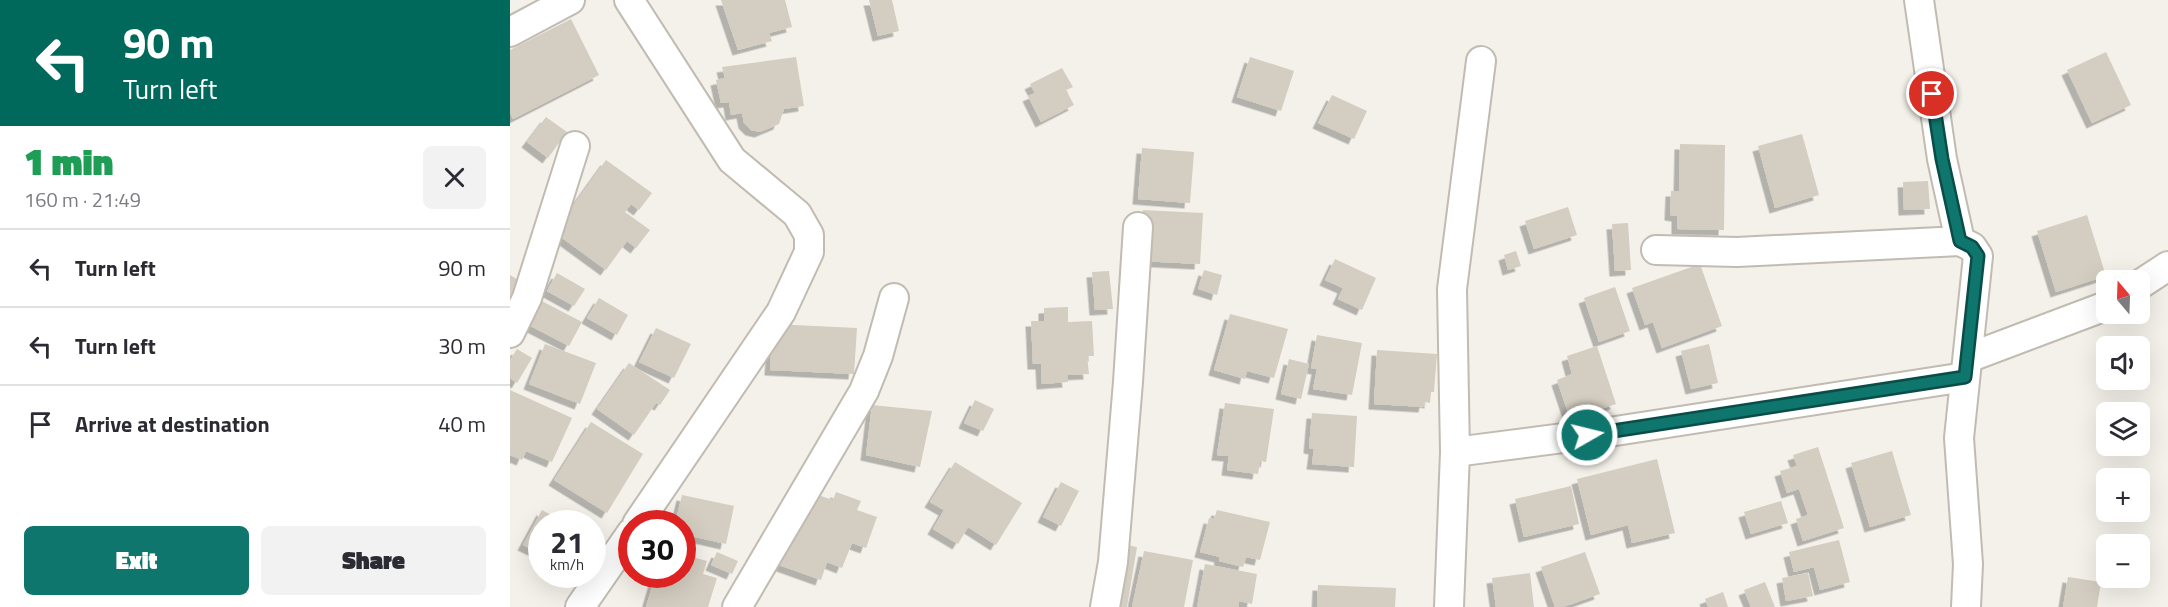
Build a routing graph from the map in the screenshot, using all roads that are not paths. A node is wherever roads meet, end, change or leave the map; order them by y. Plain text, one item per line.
1 (570, 0) edge
2 (629, 0) edge
3 (1916, 3) edge
4 (510, 32) edge
5 (1481, 61) dead end
6 (575, 146) dead end
7 (1138, 227) dead end
8 (1960, 241) junction
9 (1656, 250) dead end
10 (2168, 266) edge
11 (2150, 278) edge
12 (894, 298) dead end
13 (2096, 310) edge
14 (510, 333) edge
15 (1966, 367) junction
16 (1455, 452) junction
17 (647, 510) edge
18 (618, 552) edge
19 (580, 607) edge
20 (736, 607) edge
21 (1105, 607) edge
22 (1449, 607) edge
23 (1966, 607) edge

1 - 4 street
2 - 17 street
3 - 8 street
5 - 16 street
6 - 14 street
7 - 21 street
8 - 9 street
8 - 15 street
10 - 11 street
12 - 20 street
13 - 15 street
15 - 16 street
15 - 23 street
16 - 22 street
18 - 19 street

